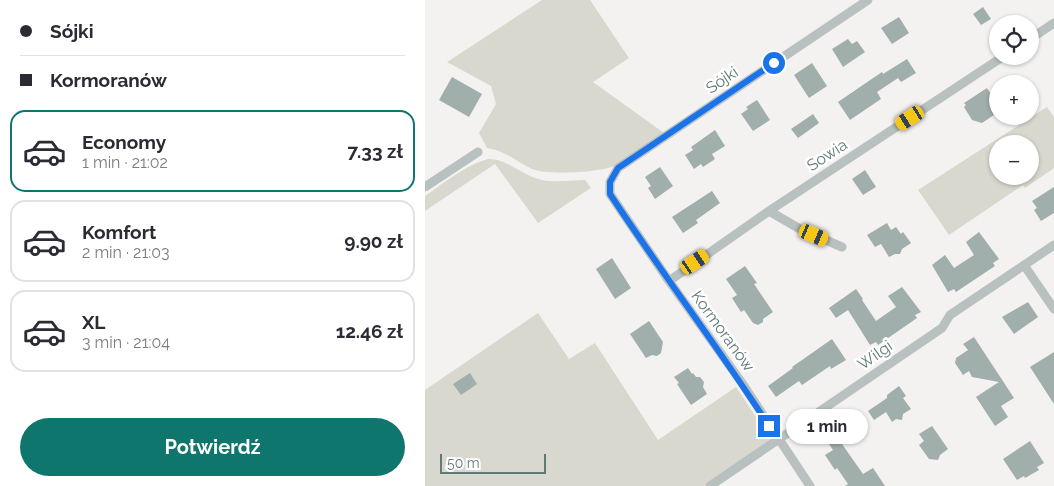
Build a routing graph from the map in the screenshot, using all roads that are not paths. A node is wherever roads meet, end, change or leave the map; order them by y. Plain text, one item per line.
1 (868, 0) edge
2 (1054, 23) edge
3 (1039, 33) edge
4 (990, 65) edge
5 (478, 152) dead end
6 (618, 168) joint
7 (425, 187) edge
8 (769, 211) junction
9 (1054, 245) edge
10 (842, 247) dead end
11 (1024, 265) junction
12 (669, 281) junction
13 (1054, 309) edge
14 (778, 440) junction
15 (709, 486) edge
16 (810, 486) edge

1 - 6 street, Sójki
2 - 3 street
4 - 8 street, Sowia
5 - 7 street
6 - 12 street, Kormoranów
8 - 10 street
8 - 12 street, Sowia
9 - 11 street, Wilgi
11 - 13 street
11 - 14 street, Wilgi
12 - 14 street, Kormoranów
14 - 15 street, Wilgi
14 - 16 street, Kormoranów

